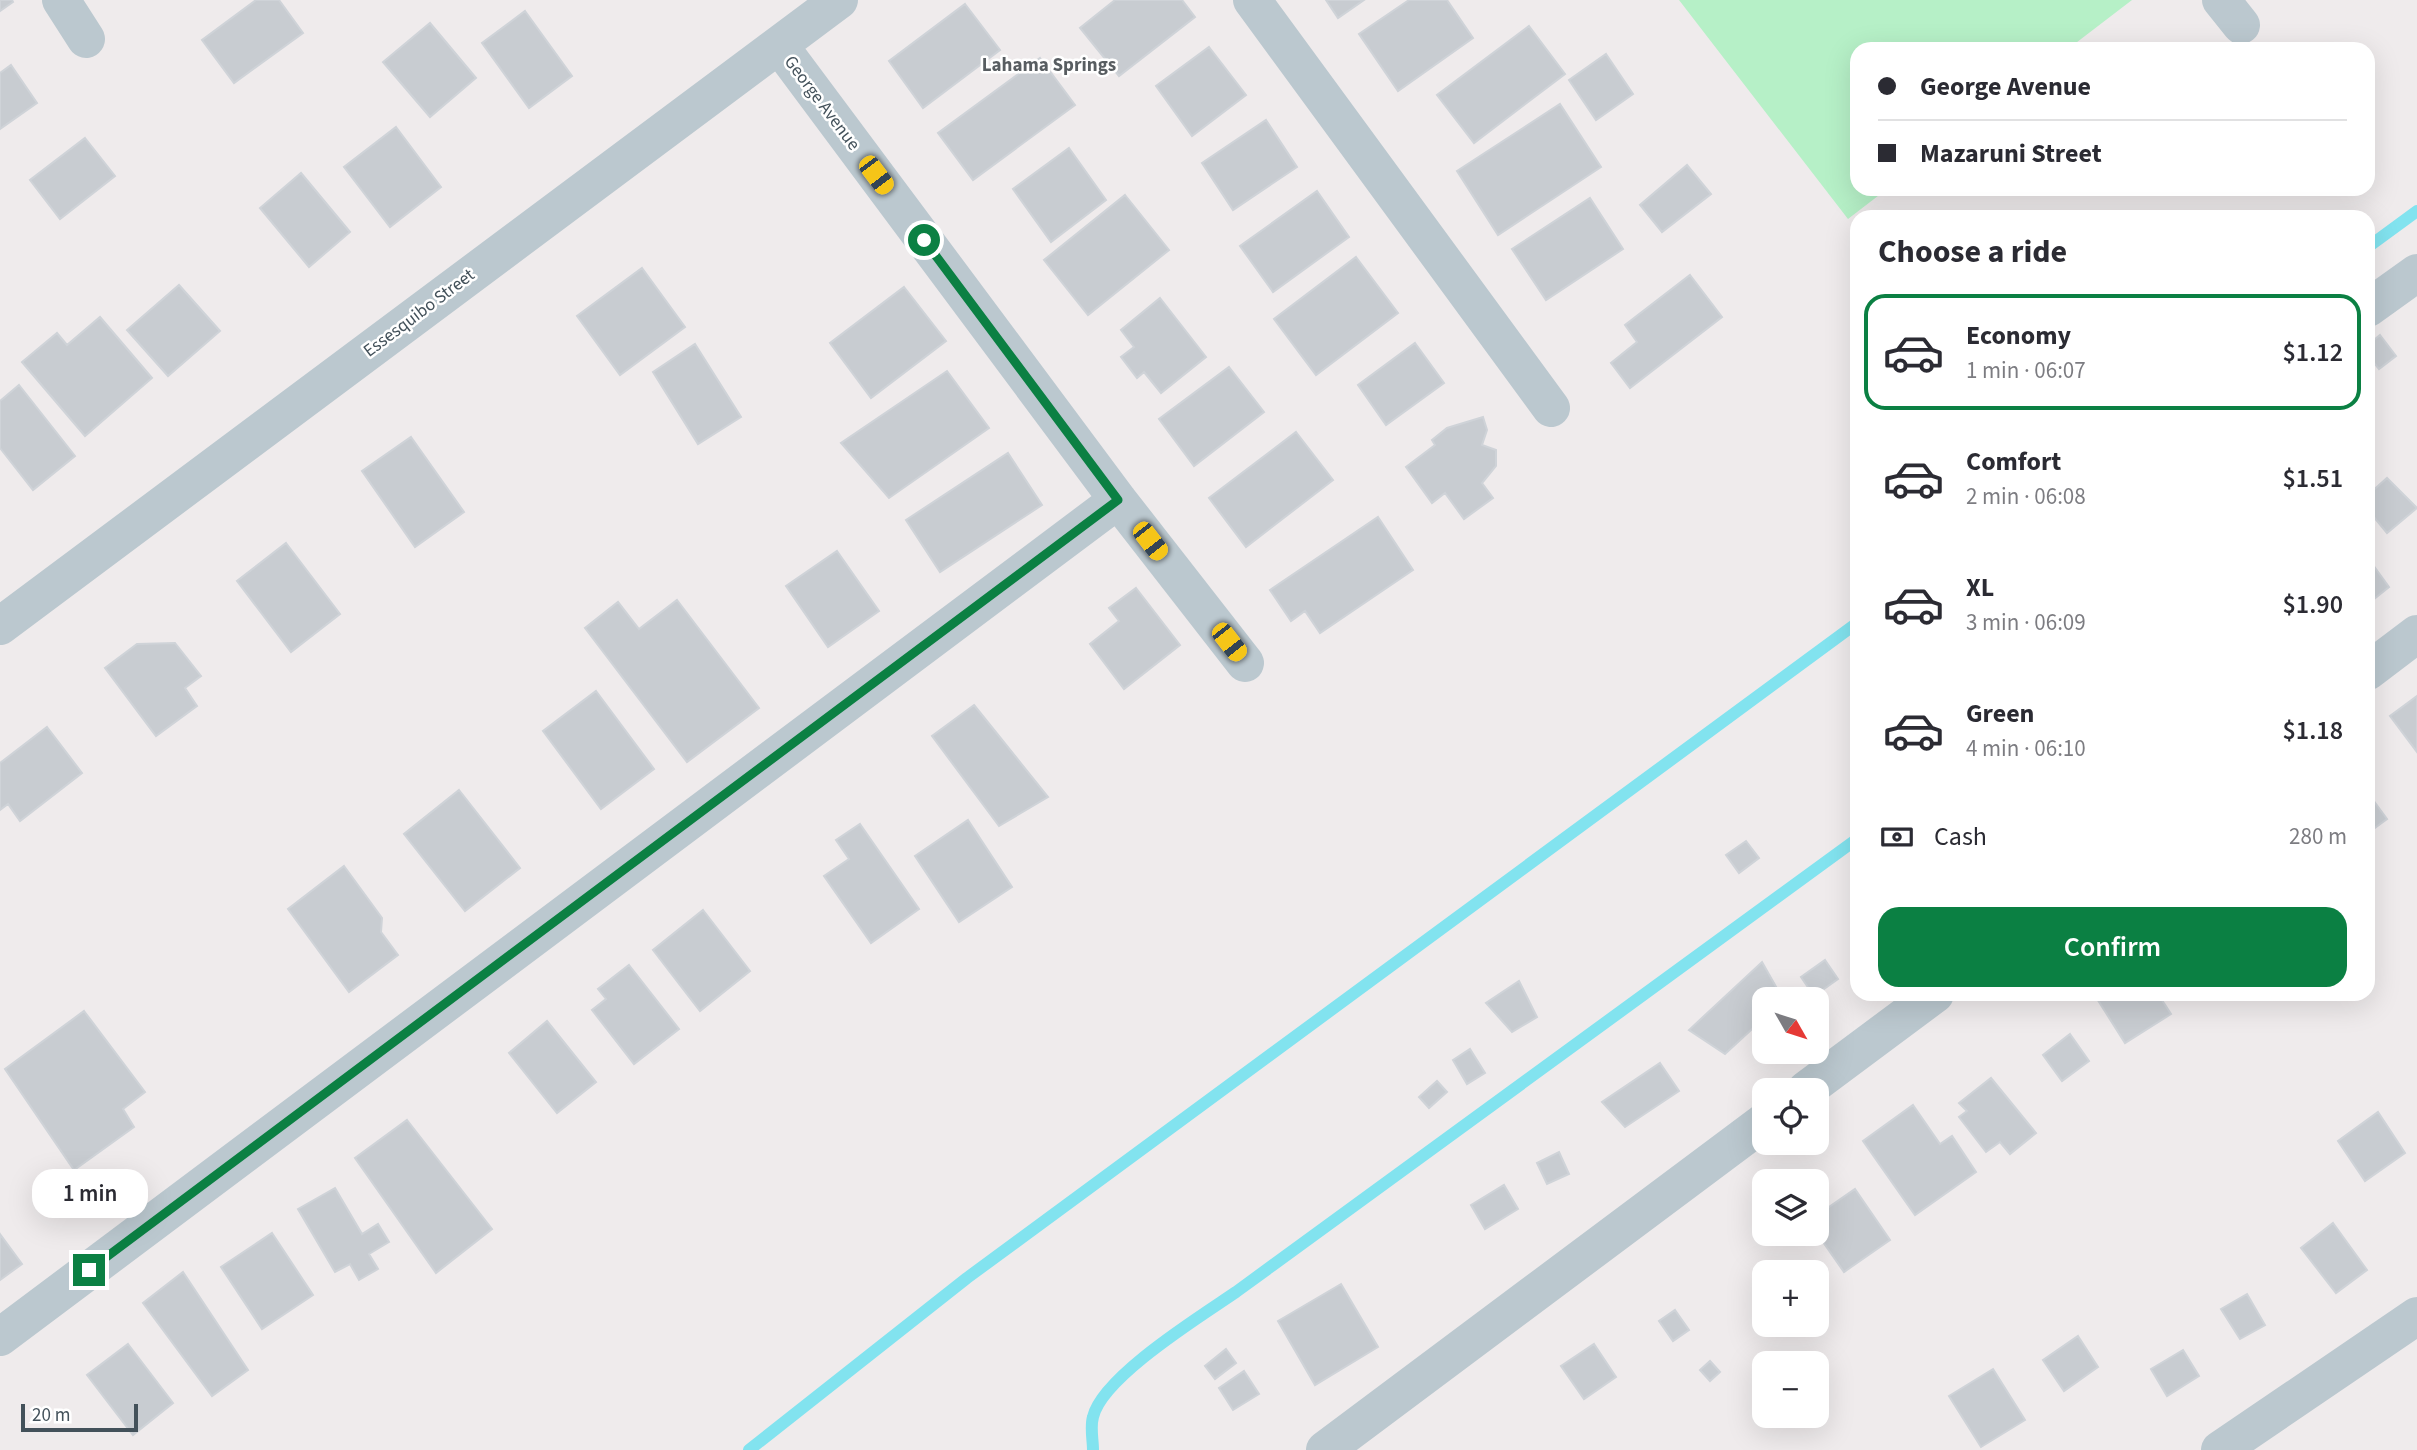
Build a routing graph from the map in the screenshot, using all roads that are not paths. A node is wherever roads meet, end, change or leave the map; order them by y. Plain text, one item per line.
1 (61, 0) edge
2 (839, 0) edge
3 (1252, 0) edge
4 (86, 39) dead end
5 (779, 45) junction
6 (2417, 273) edge
7 (2375, 303) edge
8 (1551, 408) dead end
9 (1118, 500) junction
10 (0, 626) edge
11 (2417, 634) edge
12 (1245, 663) dead end
13 (2375, 666) edge
14 (1926, 1001) edge
15 (1822, 1078) edge
16 (1752, 1131) edge
17 (2417, 1316) edge
18 (0, 1337) edge
19 (1325, 1450) edge
20 (2220, 1450) edge

1 - 4 street
2 - 5 street, Essesquibo Street
3 - 8 street
5 - 9 street, George Avenue
5 - 10 street, Essesquibo Street
6 - 7 street
9 - 12 street, George Avenue
9 - 18 street
11 - 13 street
14 - 15 street
16 - 19 street
17 - 20 street

